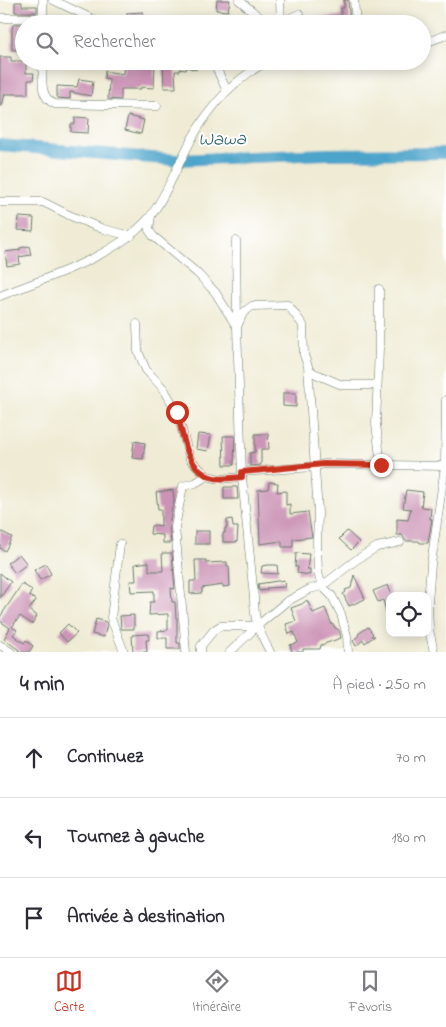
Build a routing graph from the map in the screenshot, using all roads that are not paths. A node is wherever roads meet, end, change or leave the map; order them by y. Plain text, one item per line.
1 (43, 0) edge
2 (53, 0) edge
3 (239, 0) edge
4 (280, 0) edge
5 (354, 0) edge
6 (43, 15) edge
7 (85, 15) edge
8 (257, 15) edge
9 (281, 15) edge
10 (355, 15) edge
11 (0, 18) edge
12 (15, 19) edge
13 (446, 35) edge
14 (431, 41) edge
15 (43, 70) edge
16 (217, 70) edge
17 (252, 70) edge
18 (227, 92) junction
19 (157, 106) dead end
20 (0, 202) edge
21 (151, 216) junction
22 (131, 236) junction
23 (236, 241) dead end
24 (379, 289) dead end
25 (0, 296) edge
26 (137, 324) dead end
27 (237, 327) junction
28 (309, 371) junction
29 (378, 385) junction
30 (446, 400) edge
31 (381, 465) junction
32 (445, 466) edge
33 (314, 467) junction
34 (242, 475) junction
35 (207, 476) junction
36 (400, 542) dead end
37 (120, 544) dead end
38 (322, 586) junction
39 (257, 626) junction
40 (0, 645) edge
41 (11, 652) edge
42 (124, 652) edge
43 (186, 652) edge
44 (201, 652) edge
45 (230, 652) edge
46 (270, 652) edge
47 (348, 652) edge
48 (434, 652) edge

1 - 6 street
2 - 7 street
3 - 8 street
4 - 9 street
5 - 10 street
11 - 12 street
13 - 14 street
15 - 19 street
16 - 18 street
17 - 18 street
18 - 21 street
20 - 22 street
21 - 22 street
21 - 27 street
22 - 25 street
23 - 27 street
24 - 29 street
26 - 35 street
27 - 28 street
27 - 34 street
28 - 29 street
28 - 33 street
29 - 31 street
30 - 32 street
31 - 32 street
31 - 33 street
32 - 48 street
33 - 34 street
33 - 38 street
34 - 35 street
34 - 39 street
35 - 43 street
36 - 38 street
37 - 42 street
38 - 39 street
38 - 47 street
39 - 44 street
39 - 45 street
39 - 46 street
40 - 41 street

